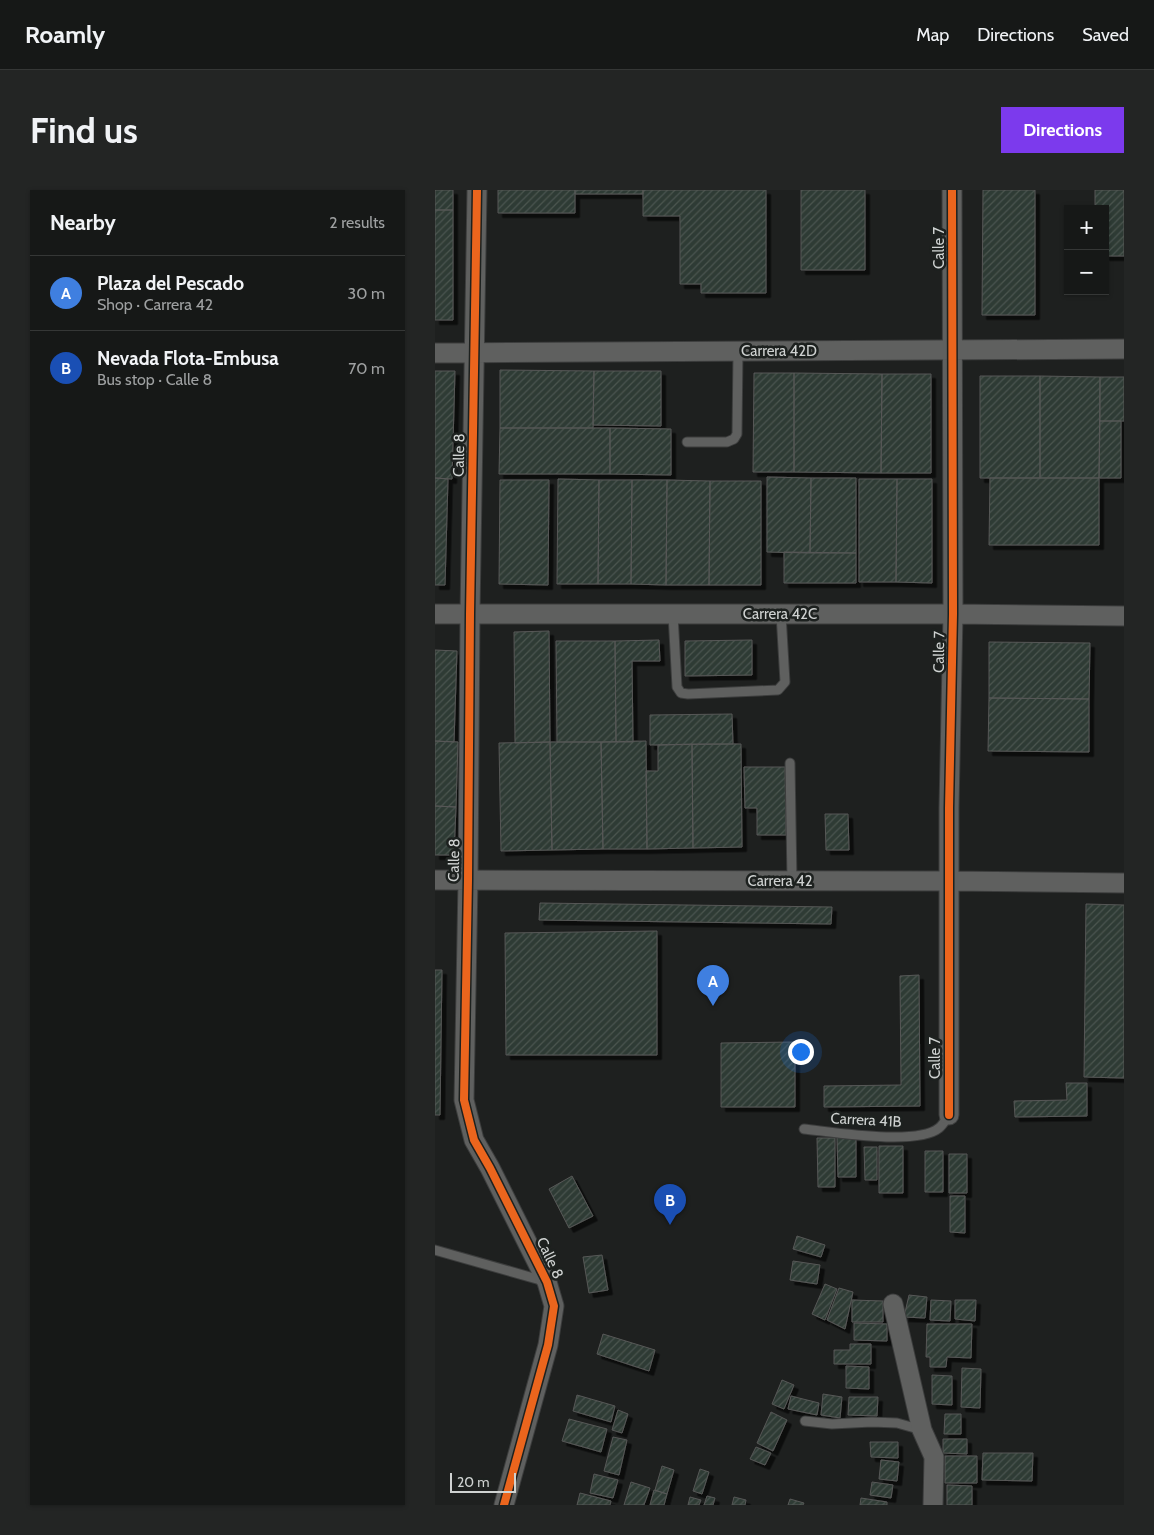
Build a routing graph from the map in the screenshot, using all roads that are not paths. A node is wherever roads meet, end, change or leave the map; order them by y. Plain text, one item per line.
1 (477, 190) edge
2 (952, 190) edge
3 (1124, 349) edge
4 (953, 350) junction
5 (738, 352) junction
6 (435, 353) edge
7 (475, 354) junction
8 (687, 442) dead end
9 (435, 614) edge
10 (470, 614) junction
11 (673, 614) junction
12 (781, 614) junction
13 (953, 614) junction
14 (1124, 616) edge
15 (790, 763) dead end
16 (435, 880) edge
17 (468, 880) junction
18 (792, 881) junction
19 (950, 881) junction
20 (1124, 884) edge
21 (949, 1116) joint
22 (804, 1129) dead end
23 (435, 1250) edge
24 (547, 1282) junction
25 (893, 1304) dead end
26 (805, 1421) dead end
27 (922, 1430) junction
28 (504, 1505) edge
29 (933, 1505) edge

1 - 7 street, Calle 8
2 - 4 street, Calle 7
3 - 4 street, Carrera 42D
4 - 5 street, Carrera 42D
4 - 13 street, Calle 7
5 - 7 street, Carrera 42D
5 - 8 lane
6 - 7 street, Carrera 42D
7 - 10 street, Calle 8
9 - 10 street, Carrera 42C
10 - 11 street, Carrera 42C
10 - 17 street, Calle 8
11 - 12 street, Carrera 42C
11 - 12 lane
12 - 13 street, Carrera 42C
13 - 14 street, Carrera 42C
13 - 19 street, Calle 7
15 - 18 lane
16 - 17 street, Carrera 42
17 - 18 street, Carrera 42
17 - 24 street, Calle 8
18 - 19 street, Carrera 42
19 - 20 street, Carrera 42
19 - 21 street, Calle 7
21 - 22 lane, Carrera 41B
23 - 24 lane
24 - 28 street, Calle 8
25 - 27 street
26 - 27 lane
27 - 29 street

